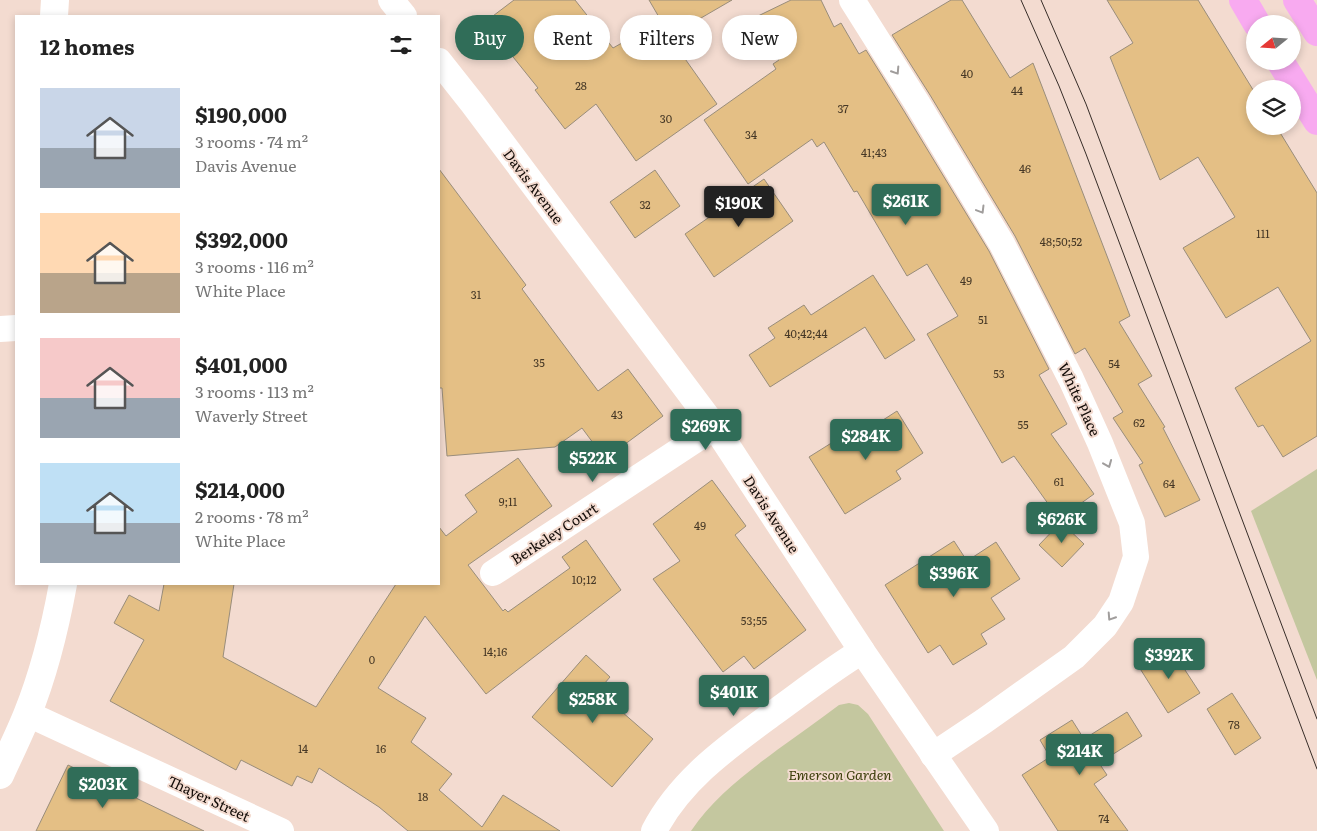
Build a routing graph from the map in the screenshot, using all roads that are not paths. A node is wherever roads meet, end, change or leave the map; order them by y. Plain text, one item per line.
1 (55, 0) edge
2 (390, 0) edge
3 (852, 0) edge
4 (1243, 0) edge
5 (1297, 0) edge
6 (54, 15) edge
7 (403, 15) edge
8 (1252, 15) edge
9 (1317, 32) edge
10 (440, 62) edge
11 (1286, 70) edge
12 (1317, 121) edge
13 (15, 328) edge
14 (0, 329) edge
15 (715, 427) junction
16 (493, 573) dead end
17 (63, 585) edge
18 (862, 651) junction
19 (28, 714) junction
20 (933, 754) junction
21 (0, 775) edge
22 (281, 831) edge
23 (654, 831) edge
24 (986, 831) edge

1 - 6 main road
2 - 7 street
3 -> 20 street, White Place
4 - 8 highway
5 - 9 highway
10 - 15 street, Davis Avenue
11 - 12 highway
13 - 14 street
15 - 16 street, Berkeley Court
15 - 18 street, Davis Avenue
17 - 19 main road
18 - 20 street, Davis Avenue
18 - 23 street
19 - 21 main road
19 - 22 street, Thayer Street
20 - 24 street, Davis Avenue

